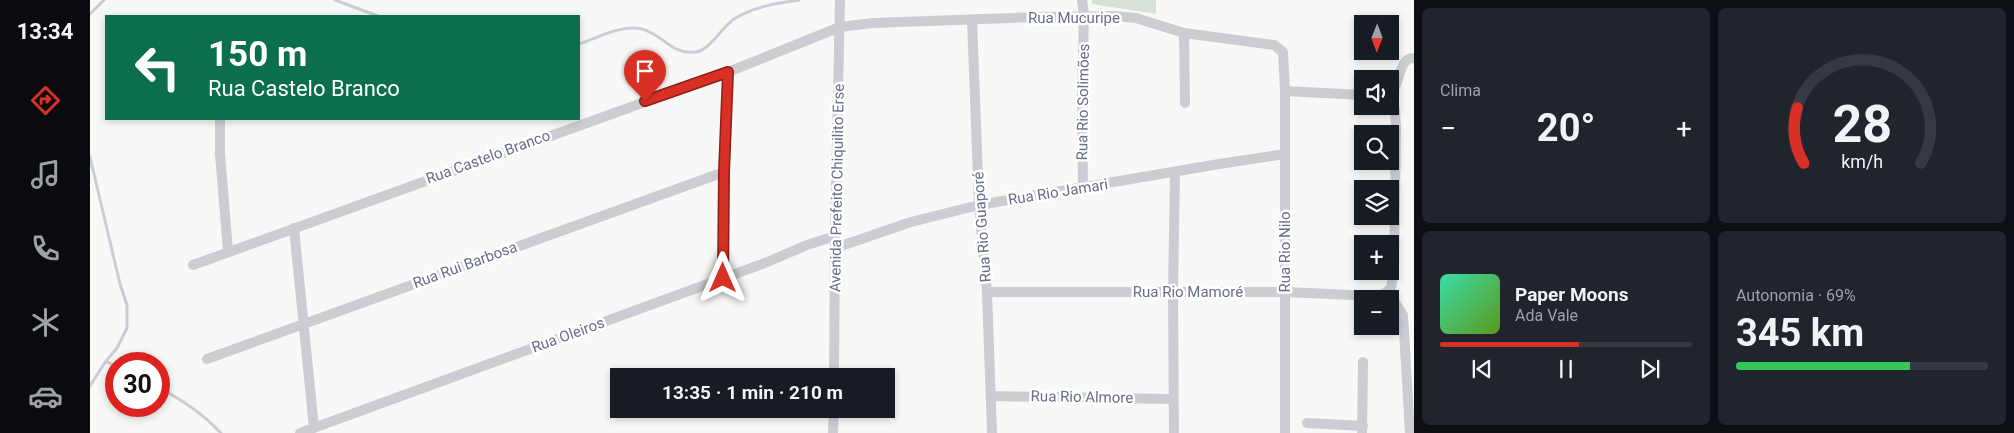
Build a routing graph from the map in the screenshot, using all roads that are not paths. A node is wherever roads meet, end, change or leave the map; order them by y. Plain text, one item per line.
1 (840, 0) edge
2 (1082, 0) edge
3 (1084, 15) junction
4 (972, 20) junction
5 (840, 27) junction
6 (1184, 33) junction
7 (1414, 58) edge
8 (728, 72) junction
9 (1284, 72) joint
10 (1399, 78) edge
11 (1285, 91) junction
12 (1354, 95) edge
13 (1185, 103) dead end
14 (1395, 115) edge
15 (220, 120) edge
16 (1285, 154) junction
17 (724, 172) junction
18 (1174, 172) junction
19 (1083, 188) junction
20 (979, 205) junction
21 (294, 228) junction
22 (835, 236) junction
23 (835, 248) junction
24 (228, 251) junction
25 (192, 265) dead end
26 (723, 278) junction
27 (1389, 290) edge
28 (987, 292) junction
29 (1286, 292) junction
30 (1173, 293) junction
31 (1354, 295) edge
32 (1399, 308) edge
33 (304, 325) junction
34 (206, 359) dead end
35 (1363, 362) dead end
36 (834, 368) edge
37 (991, 396) junction
38 (1173, 398) junction
39 (834, 418) edge
40 (1307, 423) dead end
41 (314, 428) junction
42 (1362, 430) edge
43 (300, 433) edge
44 (833, 433) edge
45 (992, 433) edge
46 (1174, 433) edge
47 (1285, 433) edge
48 (1410, 433) edge

1 - 5 street, Avenida Prefeito Chiquilito Erse
2 - 3 street, Rua Rio Solimões
3 - 4 street, Rua Mucuripe
3 - 6 street, Rua Mucuripe
3 - 19 street, Rua Rio Solimões
4 - 5 street, Rua Mucuripe
4 - 20 street, Rua Rio Guaporé
5 - 8 street, Rua Castelo Branco
5 - 22 street, Avenida Prefeito Chiquilito Erse
6 - 9 street, Rua Mucuripe
6 - 13 street
7 - 10 street
8 - 17 street
8 - 21 street, Rua Castelo Branco
9 - 11 street, Rua Rio Nilo
11 - 12 street
11 - 16 street, Rua Rio Nilo
14 - 27 street
15 - 24 street
16 - 18 street, Rua Rio Jamari
16 - 29 street, Rua Rio Nilo
17 - 26 street
17 - 33 street, Rua Rui Barbosa
18 - 19 street, Rua Rio Jamari
18 - 30 street
19 - 20 street, Rua Rio Jamari
20 - 23 street, Rua Rio Jamari
20 - 28 street, Rua Rio Guaporé
21 - 24 street, Rua Castelo Branco
21 - 33 street
22 - 23 street, Avenida Prefeito Chiquilito Erse
22 - 26 street, Rua Oleiros
23 - 36 street, Avenida Prefeito Chiquilito Erse
24 - 25 street, Rua Castelo Branco
26 - 41 street, Rua Oleiros
28 - 30 street, Rua Rio Mamoré
28 - 37 street, Rua Rio Guaporé
29 - 30 street, Rua Rio Mamoré
29 - 31 street, Rua Rio Mamoré
29 - 47 street, Rua Rio Nilo
30 - 38 street
32 - 48 street
33 - 34 street, Rua Rui Barbosa
33 - 41 street
35 - 42 street
37 - 38 street, Rua Rio Almore
37 - 45 street, Rua Rio Guaporé
38 - 46 street
39 - 44 street
40 - 42 street
41 - 43 street, Rua Oleiros

